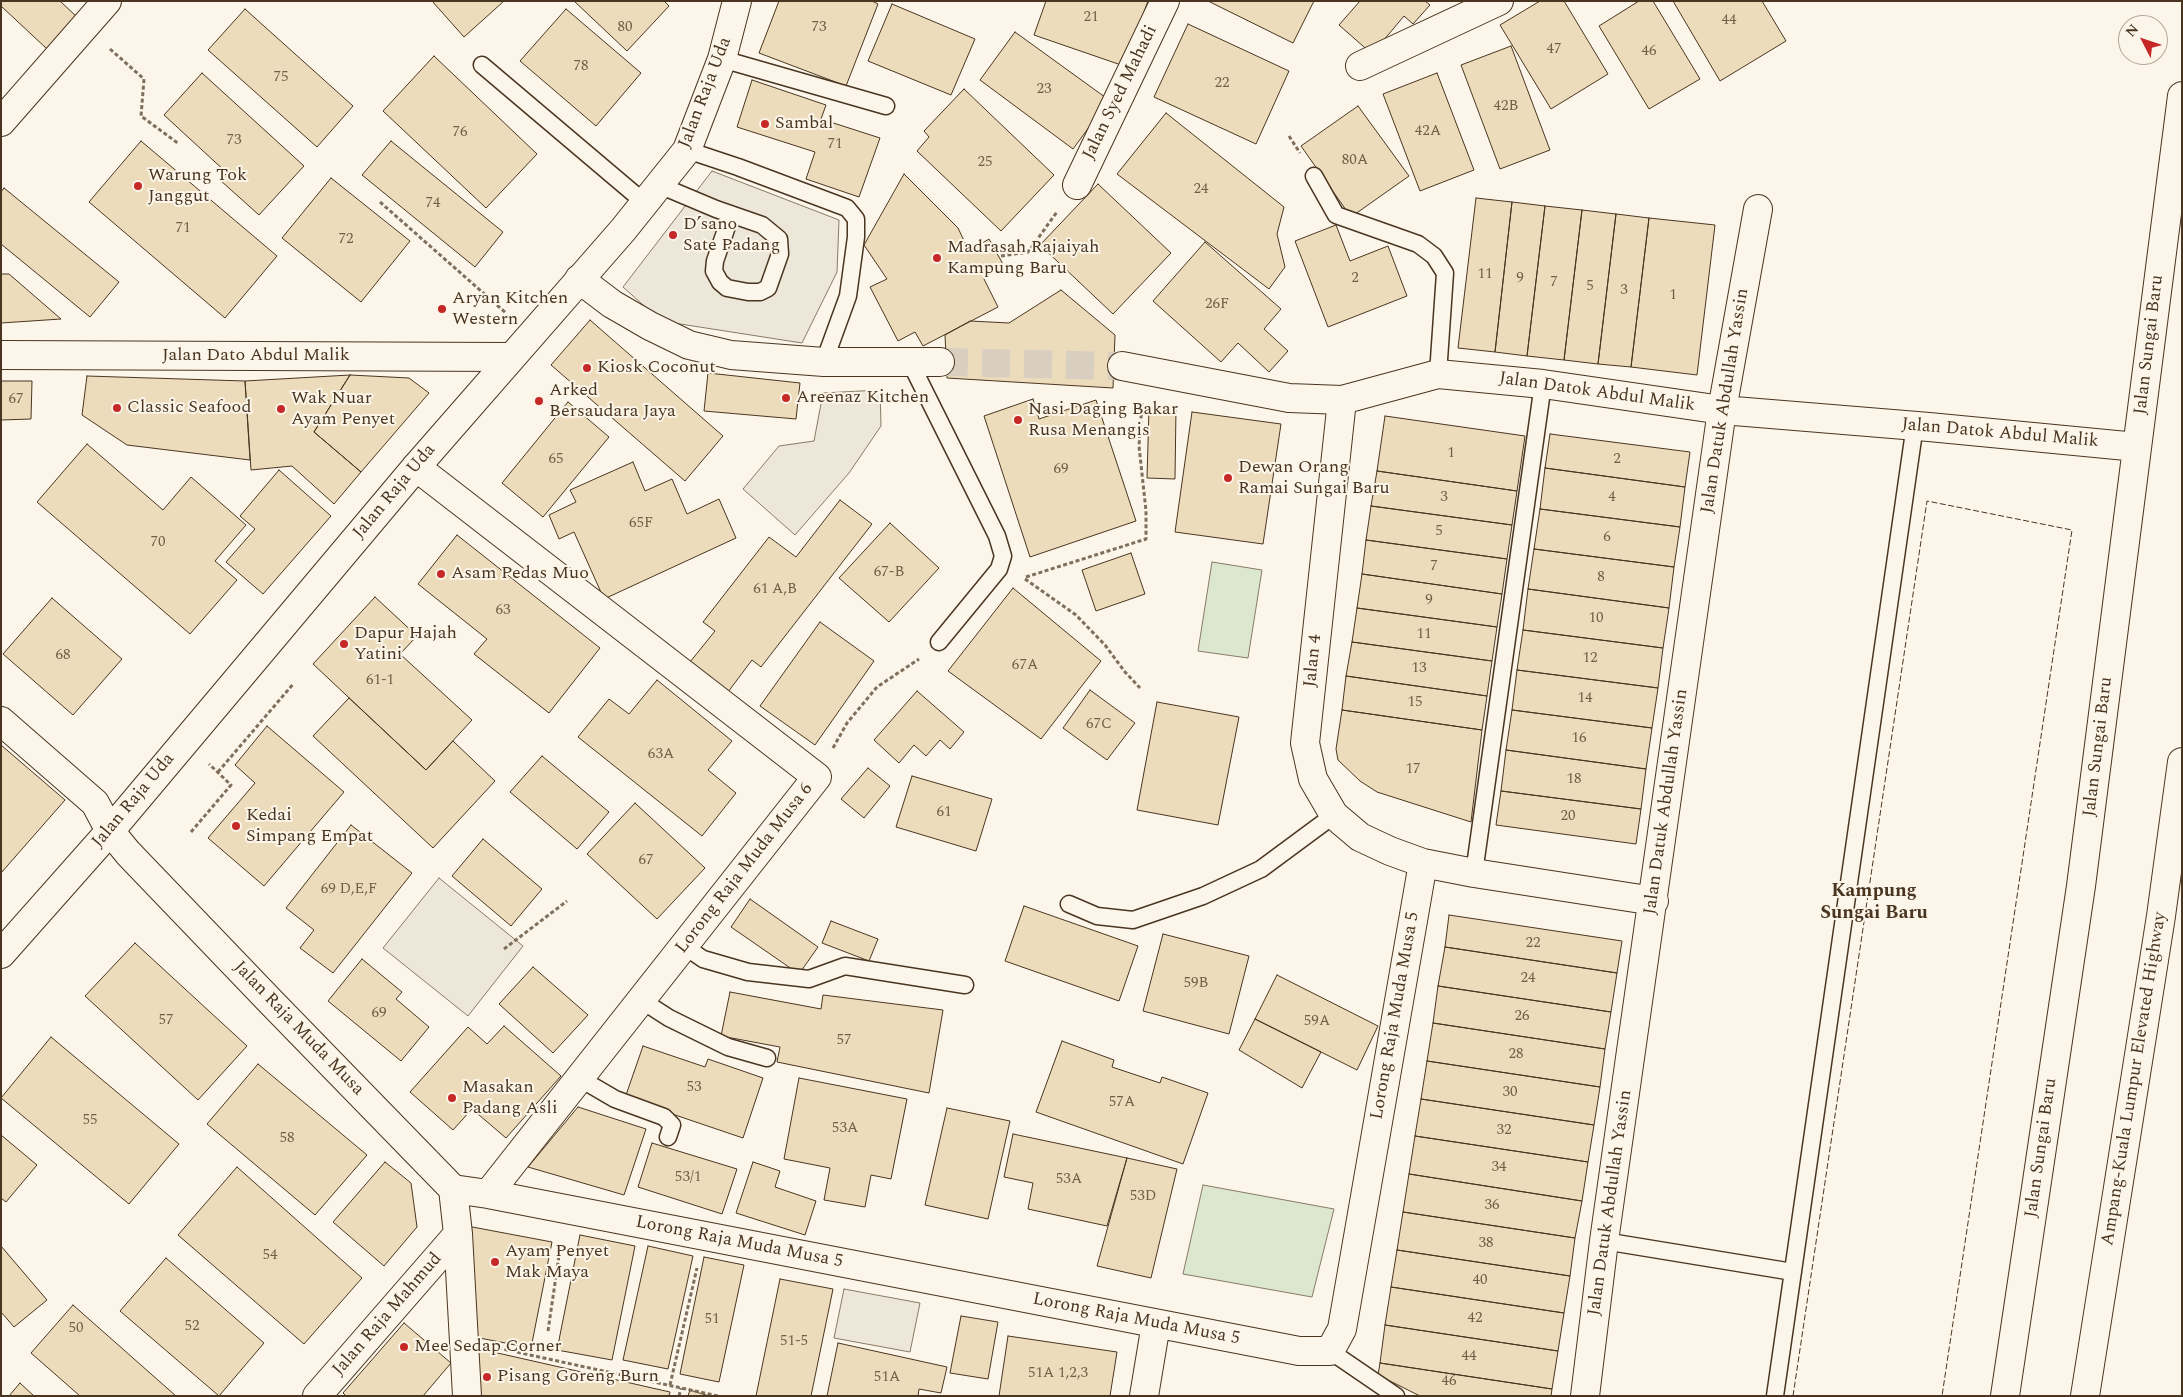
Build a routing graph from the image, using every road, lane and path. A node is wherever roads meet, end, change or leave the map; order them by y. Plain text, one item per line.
1 (107, 1) edge
2 (737, 1) edge
3 (1165, 1) edge
4 (1500, 1) edge
5 (85, 27) junction
6 (722, 59) junction
7 (482, 65) dead end
8 (1360, 66) dead end
9 (2182, 96) edge
10 (886, 106) dead end
11 (1, 122) edge
12 (179, 144) dead end
13 (686, 150) junction
14 (1314, 176) dead end
15 (1077, 185) joint
16 (652, 194) junction
17 (380, 202) dead end
18 (1758, 209) dead end
19 (731, 215) junction
20 (1001, 256) dead end
21 (580, 279) junction
22 (531, 335) junction
23 (1, 355) edge
24 (512, 357) junction
25 (824, 362) junction
26 (910, 362) junction
27 (940, 362) tunnel mouth
28 (1134, 368) joint
29 (1438, 374) junction
30 (1542, 384) junction
31 (1342, 400) junction
32 (1722, 410) junction
33 (1915, 425) junction
34 (2137, 447) junction
35 (416, 466) junction
36 (938, 642) joint
37 (294, 683) dead end
38 (1140, 688) dead end
39 (1, 721) edge
40 (185, 741) junction
41 (2182, 762) edge
42 (218, 772) junction
43 (817, 777) junction
44 (1334, 814) junction
45 (110, 831) junction
46 (191, 832) dead end
47 (1423, 862) junction
48 (1474, 873) junction
49 (567, 901) dead end
50 (1654, 902) junction
51 (1069, 904) dead end
52 (684, 946) junction
53 (504, 949) dead end
54 (1, 954) edge
55 (965, 985) dead end
56 (641, 1000) junction
57 (766, 1058) dead end
58 (579, 1078) junction
59 (668, 1138) dead end
60 (454, 1189) junction
61 (488, 1194) junction
62 (565, 1209) junction
63 (458, 1234) junction
64 (704, 1236) junction
65 (1604, 1241) junction
66 (1793, 1272) junction
67 (1156, 1324) junction
68 (548, 1331) dead end
69 (464, 1340) junction
70 (1330, 1351) junction
71 (670, 1385) junction
72 (681, 1388) junction
73 (317, 1396) edge
74 (467, 1396) edge
75 (679, 1396) edge
76 (718, 1396) edge
77 (1144, 1396) edge
78 (1396, 1396) edge
79 (1585, 1396) edge
80 (1775, 1396) edge
81 (2005, 1396) edge
82 (2085, 1396) edge

1 - 5 main road
2 - 6 main road, Jalan Raja Uda
3 - 15 main road, Jalan Syed Mahadi
4 - 8 main road
5 - 11 main road
5 - 12 path
6 - 10 lane
6 - 13 main road, Jalan Raja Uda
7 - 16 lane
9 - 34 main road, Jalan Sungai Baru
13 - 16 main road, Jalan Raja Uda
13 - 25 lane
14 - 29 lane
15 - 20 path
16 - 19 lane
16 - 21 main road, Jalan Raja Uda
17 - 22 path
18 - 32 main road, Jalan Datuk Abdullah Yassin
19 - 19 lane
21 - 22 main road, Jalan Raja Uda
21 - 25 main road
22 - 24 main road, Jalan Raja Uda
23 - 24 main road, Jalan Dato Abdul Malik
24 - 35 main road, Jalan Raja Uda
25 - 26 main road
26 - 27 main road
26 - 36 lane
28 - 31 main road, Jalan Datok Abdul Malik
28 - 38 path
29 - 30 main road, Jalan Datok Abdul Malik
29 - 31 main road, Jalan Datok Abdul Malik
30 - 32 main road, Jalan Datok Abdul Malik
30 - 48 lane
31 - 44 main road, Jalan 4
32 - 33 main road, Jalan Datok Abdul Malik
32 - 50 main road, Jalan Datuk Abdullah Yassin
33 - 34 main road, Jalan Datok Abdul Malik
33 - 66 lane
34 - 81 main road, Jalan Sungai Baru
35 - 40 main road, Jalan Raja Uda
35 - 43 main road, Lorong Raja Muda Musa 6
36 - 43 path
37 - 42 path
39 - 45 main road, Jalan Raja Muda Musa
40 - 42 path
40 - 45 main road, Jalan Raja Uda
41 - 82 main road, Ampang-Kuala Lumpur Elevated Highway
42 - 46 path
43 - 52 main road, Lorong Raja Muda Musa 6
44 - 47 main road, Jalan 4
44 - 51 lane
45 - 54 main road, Jalan Raja Uda
45 - 60 main road, Jalan Raja Muda Musa
47 - 48 main road, Jalan 4
47 - 70 main road, Lorong Raja Muda Musa 5
48 - 50 main road, Jalan 4
49 - 53 path
50 - 65 main road, Jalan Datuk Abdullah Yassin
52 - 55 lane
52 - 56 main road, Lorong Raja Muda Musa 6
56 - 57 lane
56 - 58 main road, Lorong Raja Muda Musa 6
58 - 59 lane
58 - 61 main road, Lorong Raja Muda Musa 6
60 - 61 main road, Lorong Raja Muda Musa 5
60 - 63 main road
61 - 62 main road, Lorong Raja Muda Musa 5
62 - 64 main road, Lorong Raja Muda Musa 5
62 - 68 path
63 - 69 main road
63 - 73 main road, Jalan Raja Mahmud
64 - 67 main road, Lorong Raja Muda Musa 5
64 - 71 path
65 - 66 lane
65 - 79 main road, Jalan Datuk Abdullah Yassin
66 - 80 lane
67 - 70 main road, Lorong Raja Muda Musa 5
67 - 77 main road
69 - 71 path
69 - 74 main road
70 - 78 lane
71 - 72 path
72 - 75 path
72 - 76 path

